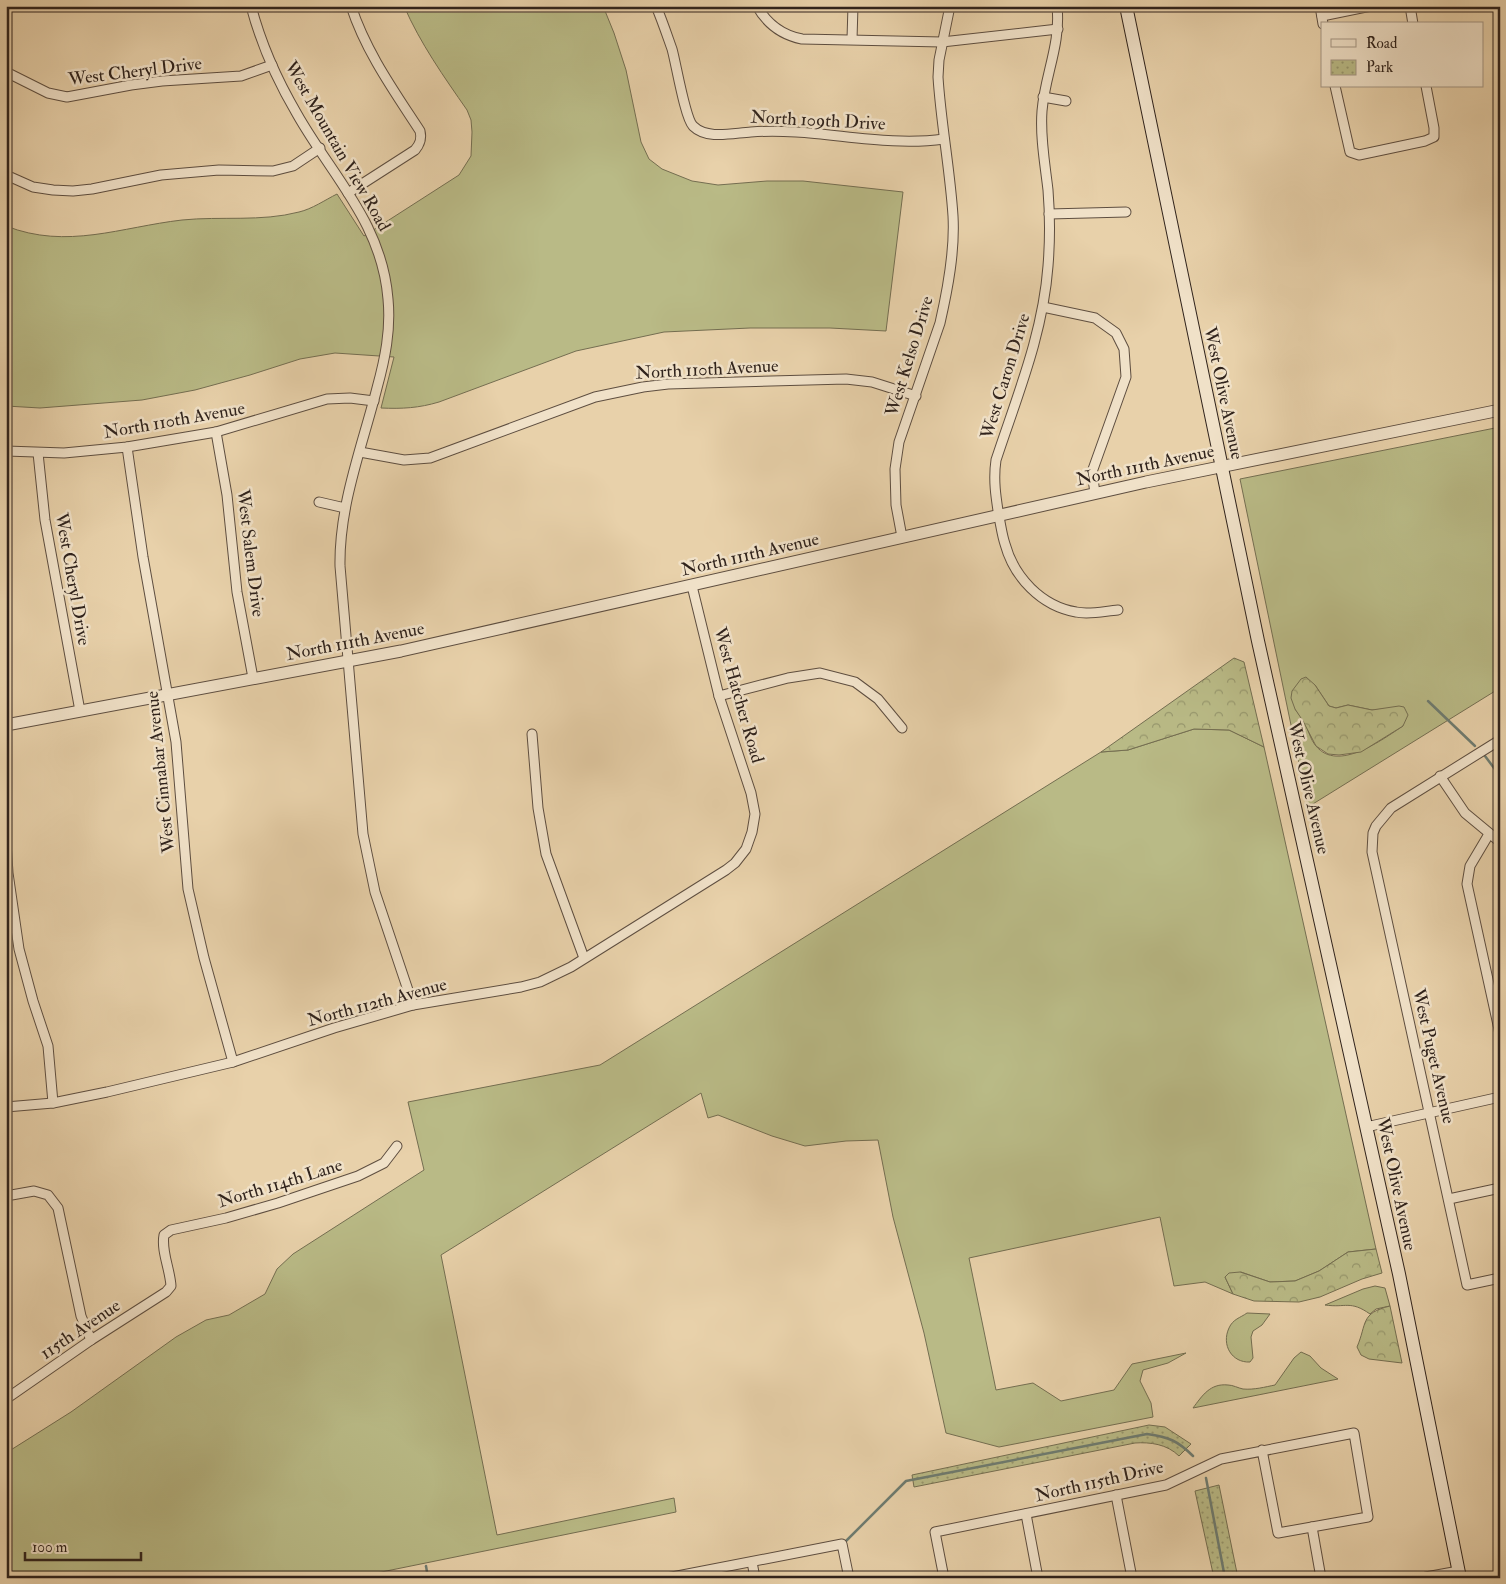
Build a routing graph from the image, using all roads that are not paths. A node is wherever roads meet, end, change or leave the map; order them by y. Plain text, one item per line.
1 (251, 6) edge
2 (351, 6) edge
3 (656, 6) edge
4 (757, 6) edge
5 (853, 6) edge
6 (950, 6) edge
7 (1057, 6) edge
8 (1320, 6) edge
9 (1371, 6) edge
10 (1410, 6) edge
11 (1128, 7) edge
12 (1322, 20) edge
13 (1413, 22) edge
14 (1058, 29) junction
15 (852, 39) junction
16 (942, 42) junction
17 (272, 66) junction
18 (6, 72) edge
19 (1336, 88) edge
20 (1426, 88) edge
21 (1043, 96) junction
22 (1066, 101) dead end
23 (944, 139) junction
24 (320, 148) junction
25 (6, 175) edge
26 (348, 193) junction
27 (1126, 212) dead end
28 (1049, 214) junction
29 (1043, 307) junction
30 (916, 396) junction
31 (374, 401) junction
32 (1500, 410) edge
33 (216, 432) junction
34 (127, 447) junction
35 (6, 451) edge
36 (360, 452) junction
37 (38, 453) junction
38 (1221, 466) junction
39 (1094, 493) junction
40 (319, 502) dead end
41 (345, 508) junction
42 (999, 515) junction
43 (902, 537) junction
44 (692, 586) junction
45 (1118, 610) dead end
46 (348, 662) junction
47 (253, 678) junction
48 (169, 694) junction
49 (719, 696) junction
50 (80, 711) junction
51 (6, 725) edge
52 (902, 728) dead end
53 (532, 734) dead end
54 (1499, 742) edge
55 (1440, 776) junction
56 (755, 814) joint
57 (1488, 834) junction
58 (6, 842) edge
59 (1500, 842) edge
60 (584, 958) junction
61 (413, 1006) junction
62 (1500, 1034) edge
63 (233, 1062) junction
64 (1500, 1097) edge
65 (53, 1103) junction
66 (6, 1107) edge
67 (1430, 1113) junction
68 (1366, 1127) junction
69 (397, 1146) dead end
70 (1500, 1188) edge
71 (6, 1196) edge
72 (1449, 1199) junction
73 (1500, 1278) edge
74 (171, 1286) joint
75 (91, 1340) junction
76 (7, 1396) edge
77 (1262, 1450) junction
78 (1116, 1495) junction
79 (1026, 1514) junction
80 (1312, 1527) junction
81 (752, 1562) junction
82 (1459, 1575) edge
83 (667, 1578) edge
84 (755, 1578) edge
85 (849, 1578) edge
86 (944, 1578) edge
87 (1038, 1578) edge
88 (1132, 1578) edge
89 (1321, 1578) edge
90 (1426, 1578) edge

1 - 17 street, West Mountain View Road
2 - 26 street
3 - 23 street, North 109th Drive
4 - 15 street
5 - 15 street
6 - 16 street, West Kelso Drive
7 - 14 street, West Caron Drive
8 - 12 street
9 - 12 street
10 - 13 street
11 - 38 main road, West Olive Avenue
14 - 16 street
14 - 21 street, West Caron Drive
15 - 16 street
16 - 23 street, West Kelso Drive
17 - 18 street, West Cheryl Drive
17 - 24 street, West Mountain View Road
19 - 20 street
21 - 22 street
21 - 28 street, West Caron Drive
23 - 30 street, West Kelso Drive
24 - 25 street
24 - 26 street, West Mountain View Road
26 - 31 street, West Mountain View Road
27 - 28 street
28 - 29 street, West Caron Drive
29 - 39 street
29 - 42 street, West Caron Drive
30 - 36 street, North 110th Avenue
30 - 43 street, West Kelso Drive
31 - 33 street, North 110th Avenue
31 - 36 street, West Mountain View Road
32 - 38 street, North 111th Avenue
33 - 34 street, North 110th Avenue
33 - 47 street, West Salem Drive
34 - 37 street, North 110th Avenue
34 - 48 street, West Cinnabar Avenue
35 - 37 street, North 110th Avenue
36 - 41 street, West Mountain View Road
37 - 50 street, West Cheryl Drive
38 - 39 street, North 111th Avenue
38 - 68 main road, West Olive Avenue
39 - 42 street, North 111th Avenue
40 - 41 street
41 - 46 street, West Mountain View Road
42 - 43 street, North 111th Avenue
42 - 45 street, West Caron Drive
43 - 44 street, North 111th Avenue
44 - 46 street, North 111th Avenue
44 - 49 street, West Hatcher Road
46 - 47 street, North 111th Avenue
46 - 61 street, West Mountain View Road
47 - 48 street, North 111th Avenue
48 - 50 street, North 111th Avenue
48 - 63 street, West Cinnabar Avenue
49 - 52 street
49 - 56 street, West Hatcher Road
50 - 51 street, North 111th Avenue
53 - 60 street
54 - 55 street
55 - 57 street
55 - 67 street, West Puget Avenue
56 - 60 street, North 112th Avenue
57 - 59 street
57 - 62 street
58 - 65 street
60 - 61 street, North 112th Avenue
61 - 63 street, North 112th Avenue
63 - 65 street, North 112th Avenue
64 - 67 street
65 - 66 street, North 112th Avenue
67 - 68 street
67 - 72 street, West Puget Avenue
68 - 82 main road, West Olive Avenue
69 - 74 street, North 114th Lane
70 - 72 street
71 - 75 street
72 - 73 street, West Puget Avenue
74 - 75 street, 115th Avenue
75 - 76 street, 115th Avenue
77 - 78 street, North 115th Drive
77 - 80 street
77 - 80 street, North 115th Drive
78 - 79 street, North 115th Drive
78 - 88 street
79 - 86 street, North 115th Drive
79 - 87 street
80 - 89 street
81 - 83 street
81 - 84 street
81 - 85 street
82 - 90 street

